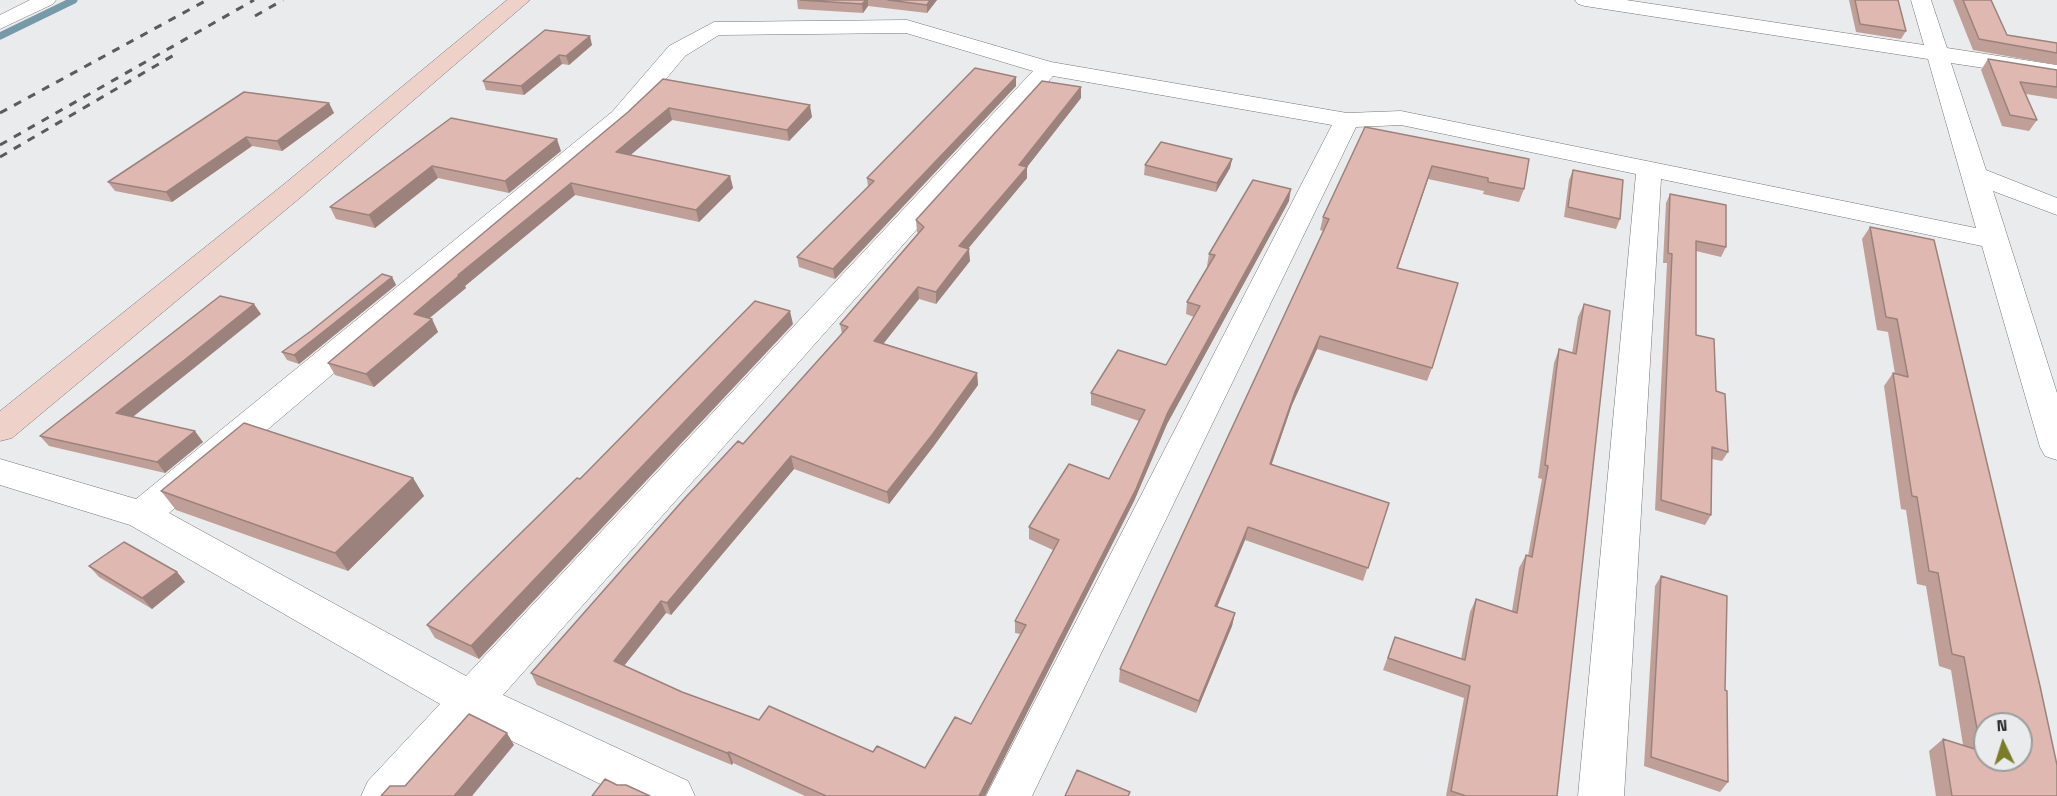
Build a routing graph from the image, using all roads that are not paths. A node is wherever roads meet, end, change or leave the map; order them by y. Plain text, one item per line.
1 (40, 0) edge
2 (46, 0) edge
3 (519, 0) edge
4 (1585, 0) edge
5 (1921, 0) edge
6 (2, 17) edge
7 (1937, 54) junction
8 (1048, 68) junction
9 (2057, 72) edge
10 (1347, 120) junction
11 (1648, 169) junction
12 (1974, 175) junction
13 (2057, 207) edge
14 (1994, 240) junction
15 (0, 429) edge
16 (2057, 447) edge
17 (0, 472) edge
18 (142, 515) junction
19 (472, 701) junction
20 (384, 796) edge
21 (672, 796) edge
22 (1009, 796) edge
23 (1601, 796) edge

1 - 6 street
2 - 6 street
3 - 15 main road
4 - 7 street
5 - 7 street
7 - 9 street
7 - 12 street
8 - 10 street
8 - 18 street
8 - 19 street
10 - 11 street
10 - 22 street
11 - 14 street
11 - 23 street
12 - 13 street
12 - 14 street
14 - 16 street
17 - 18 street
18 - 19 street
19 - 20 street
19 - 21 street

